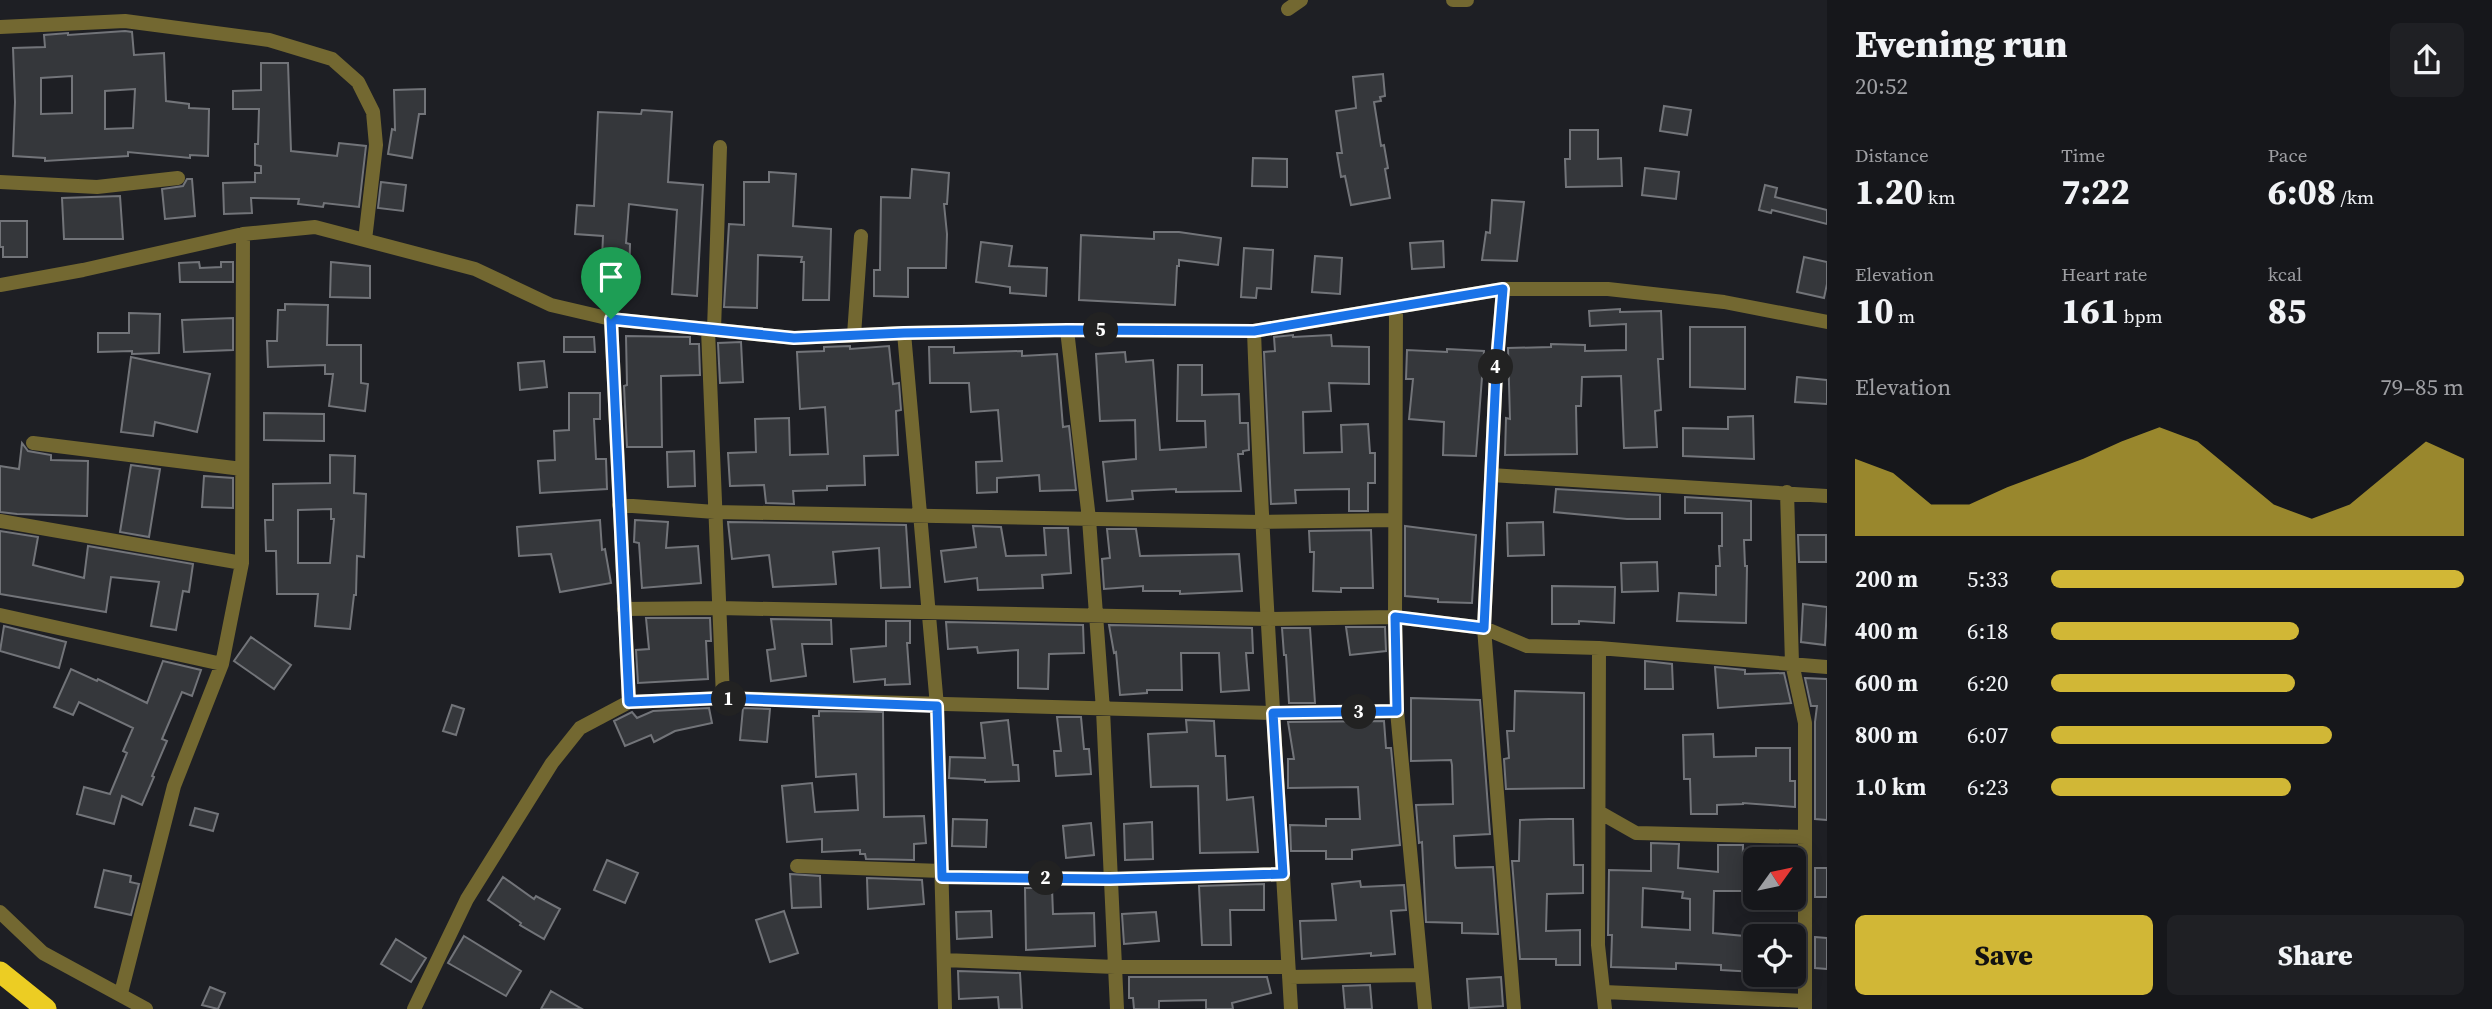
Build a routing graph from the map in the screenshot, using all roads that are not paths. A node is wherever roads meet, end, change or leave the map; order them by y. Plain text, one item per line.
1 (1301, 0) edge
2 (1453, 0) edge
3 (1467, 0) edge
4 (1288, 9) dead end
5 (0, 27) edge
6 (720, 147) dead end
7 (178, 178) dead end
8 (0, 182) edge
9 (243, 234) junction
10 (861, 236) dead end
11 (365, 240) junction
12 (0, 285) edge
13 (1503, 289) junction
14 (1396, 307) junction
15 (611, 319) junction
16 (1827, 322) edge
17 (711, 330) junction
18 (1067, 330) junction
19 (1254, 331) junction
20 (904, 333) junction
21 (854, 335) junction
22 (33, 443) dead end
23 (242, 469) junction
24 (1491, 475) junction
25 (1787, 492) junction
26 (1827, 496) edge
27 (620, 505) junction
28 (715, 512) junction
29 (921, 516) junction
30 (1090, 519) junction
31 (1395, 520) junction
32 (0, 521) edge
33 (1261, 522) junction
34 (242, 563) junction
35 (624, 608) junction
36 (719, 608) junction
37 (930, 611) junction
38 (0, 615) edge
39 (1096, 616) junction
40 (1395, 617) junction
41 (1269, 619) junction
42 (1484, 628) junction
43 (1599, 648) junction
44 (1792, 663) junction
45 (222, 664) junction
46 (1827, 667) edge
47 (723, 698) junction
48 (629, 702) junction
49 (937, 706) junction
50 (1103, 710) junction
51 (1397, 711) junction
52 (1273, 713) junction
53 (1599, 812) junction
54 (1805, 837) junction
55 (797, 866) dead end
56 (942, 874) junction
57 (1283, 874) junction
58 (1110, 879) junction
59 (0, 912) edge
60 (944, 960) junction
61 (1115, 967) junction
62 (0, 972) edge
63 (1289, 972) junction
64 (1422, 975) junction
65 (1604, 992) junction
66 (121, 993) junction
67 (1805, 1005) edge
68 (46, 1009) edge
69 (146, 1009) edge
70 (414, 1009) edge
71 (945, 1009) edge
72 (1116, 1009) edge
73 (1291, 1009) edge
74 (1425, 1009) edge
75 (1514, 1009) edge
76 (1605, 1009) edge

1 - 4 street
2 - 3 street
5 - 11 street
6 - 17 street
7 - 8 street
9 - 11 street
9 - 12 street
9 - 23 street
10 - 21 street
11 - 15 street
13 - 14 street
13 - 16 street
13 - 24 street
14 - 19 street
14 - 31 street
15 - 17 street
15 - 27 street
17 - 21 street
17 - 28 street
18 - 19 street
18 - 20 street
18 - 30 street
19 - 33 street
20 - 21 street
20 - 29 street
22 - 23 street
23 - 34 street
24 - 25 street
24 - 42 street
25 - 26 street
25 - 44 street
27 - 28 street
27 - 35 street
28 - 29 street
28 - 36 street
29 - 30 street
29 - 37 street
30 - 33 street
30 - 39 street
31 - 33 street
31 - 40 street
32 - 34 street
33 - 41 street
34 - 45 street
35 - 36 street
35 - 48 street
36 - 37 street
36 - 47 street
37 - 39 street
37 - 49 street
38 - 45 street
39 - 41 street
39 - 50 street
40 - 41 street
40 - 42 street
40 - 51 street
41 - 52 street
42 - 43 street
42 - 75 street
43 - 44 street
43 - 53 street
44 - 46 street
44 - 54 street
45 - 66 street
47 - 48 street
47 - 49 street
48 - 70 street
49 - 50 street
49 - 56 street
50 - 52 street
50 - 58 street
51 - 52 street
51 - 64 street
52 - 57 street
53 - 54 street
53 - 65 street
54 - 67 street
55 - 56 street
56 - 58 street
56 - 60 street
57 - 58 street
57 - 63 street
58 - 61 street
59 - 66 street
60 - 61 street
60 - 71 street
61 - 63 street
61 - 72 street
62 - 68 highway
63 - 64 street
63 - 73 street
64 - 74 street
65 - 67 street
65 - 76 street
66 - 69 street

